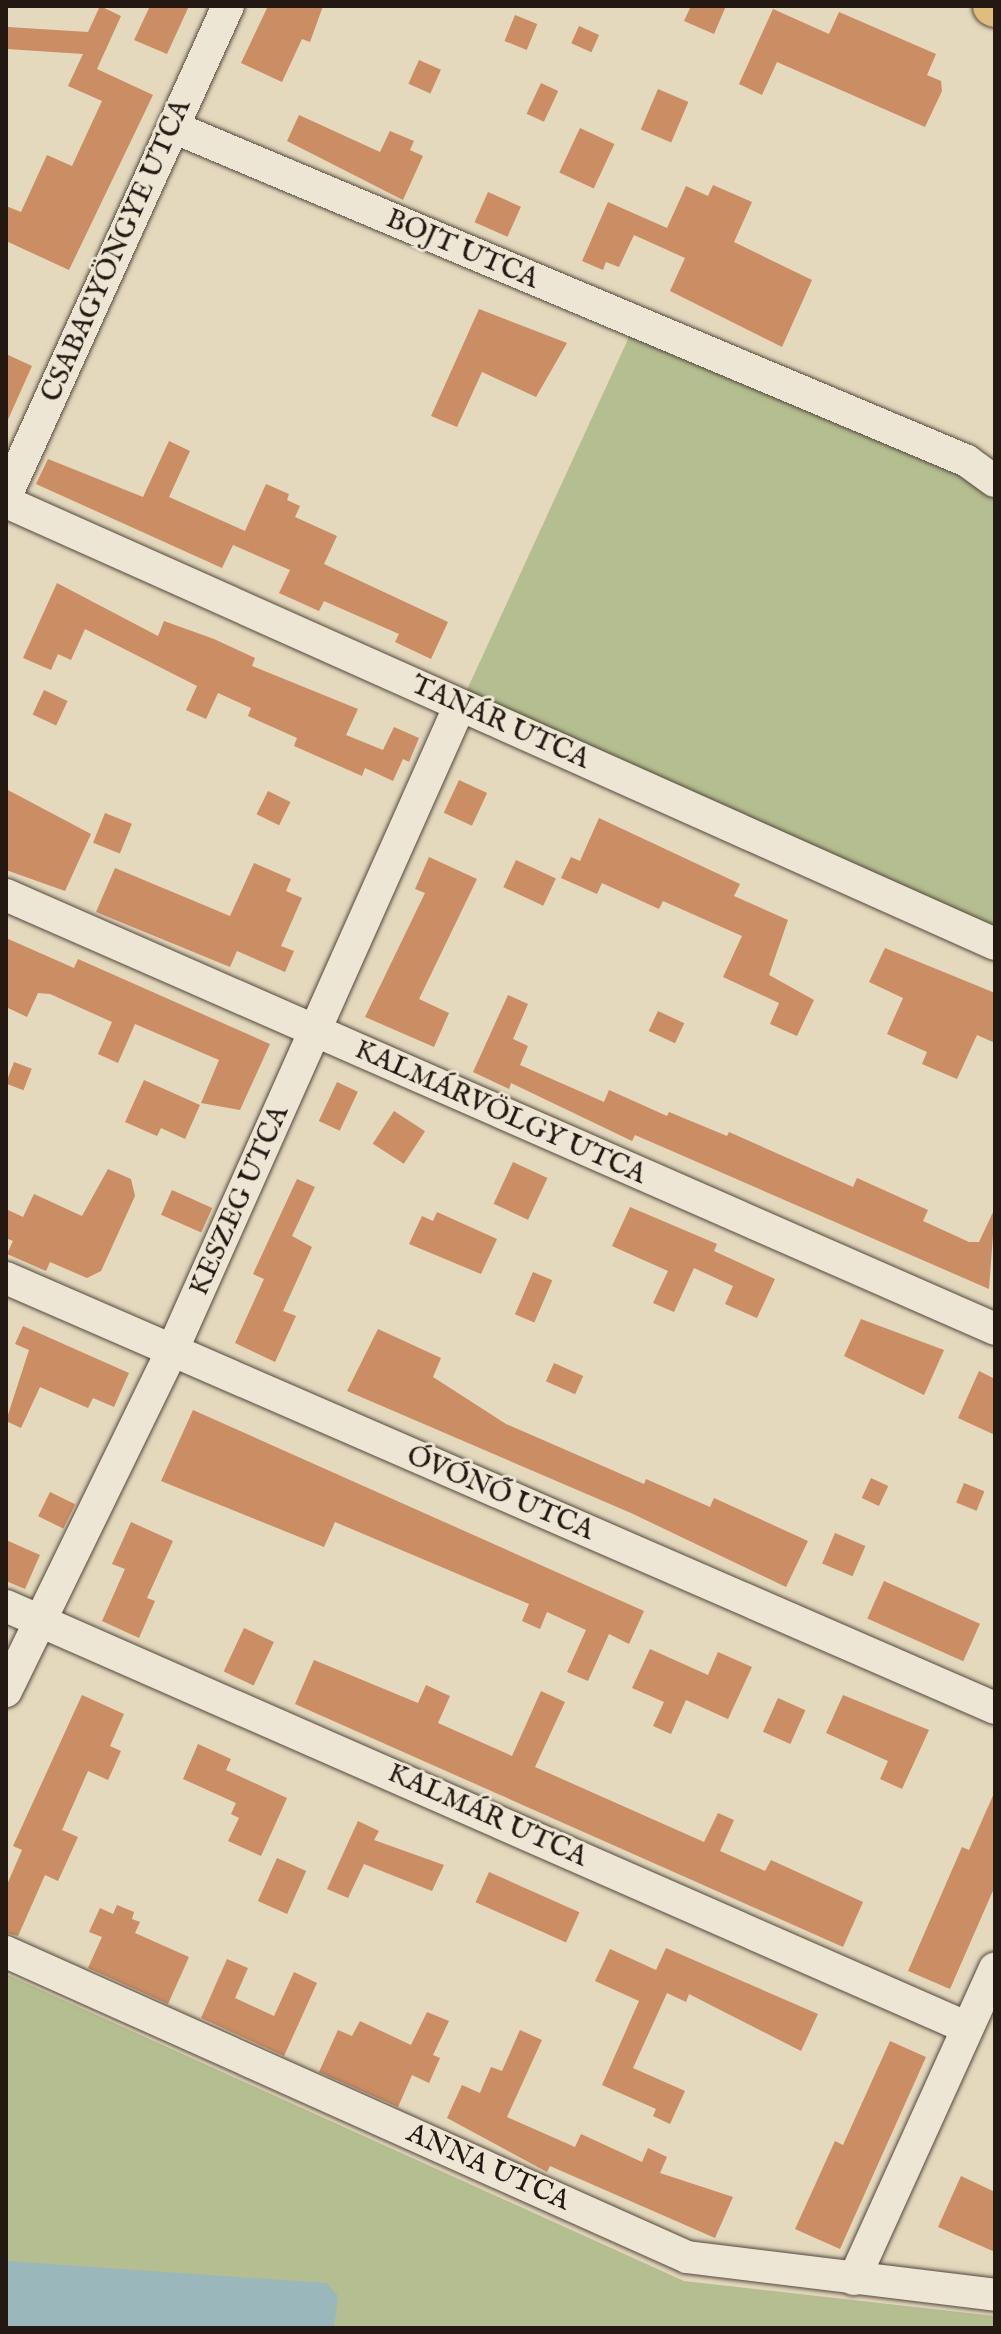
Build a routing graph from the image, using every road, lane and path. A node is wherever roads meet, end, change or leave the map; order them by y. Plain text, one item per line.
1 (228, 6) edge
2 (173, 127) junction
3 (995, 481) edge
4 (6, 499) edge
5 (460, 705) junction
6 (6, 895) edge
7 (995, 944) edge
8 (315, 1032) junction
9 (6, 1278) edge
10 (995, 1329) edge
11 (172, 1351) junction
12 (6, 1606) edge
13 (37, 1618) junction
14 (6, 1691) edge
15 (995, 1708) edge
16 (6, 1952) edge
17 (995, 1968) edge
18 (968, 2028) junction
19 (854, 2279) junction
20 (995, 2295) edge

1 - 2 street, CSABAGYÖNGYE UTCA
2 - 3 street, BOJT UTCA
2 - 4 street, CSABAGYÖNGYE UTCA
4 - 5 street, TANÁR UTCA
5 - 7 street, TANÁR UTCA
5 - 8 street, KESZEG UTCA
6 - 8 street, KALMÁRVÖLGY UTCA
8 - 10 street, KALMÁRVÖLGY UTCA
8 - 11 street, KESZEG UTCA
9 - 11 street, ÓVÓNŐ UTCA
11 - 13 street, KESZEG UTCA
11 - 15 street, ÓVÓNŐ UTCA
12 - 13 street, KALMÁR UTCA
13 - 14 street, KESZEG UTCA
13 - 18 street, KALMÁR UTCA
16 - 19 street, ANNA UTCA
17 - 18 street
18 - 19 street
19 - 20 street, ANNA UTCA

